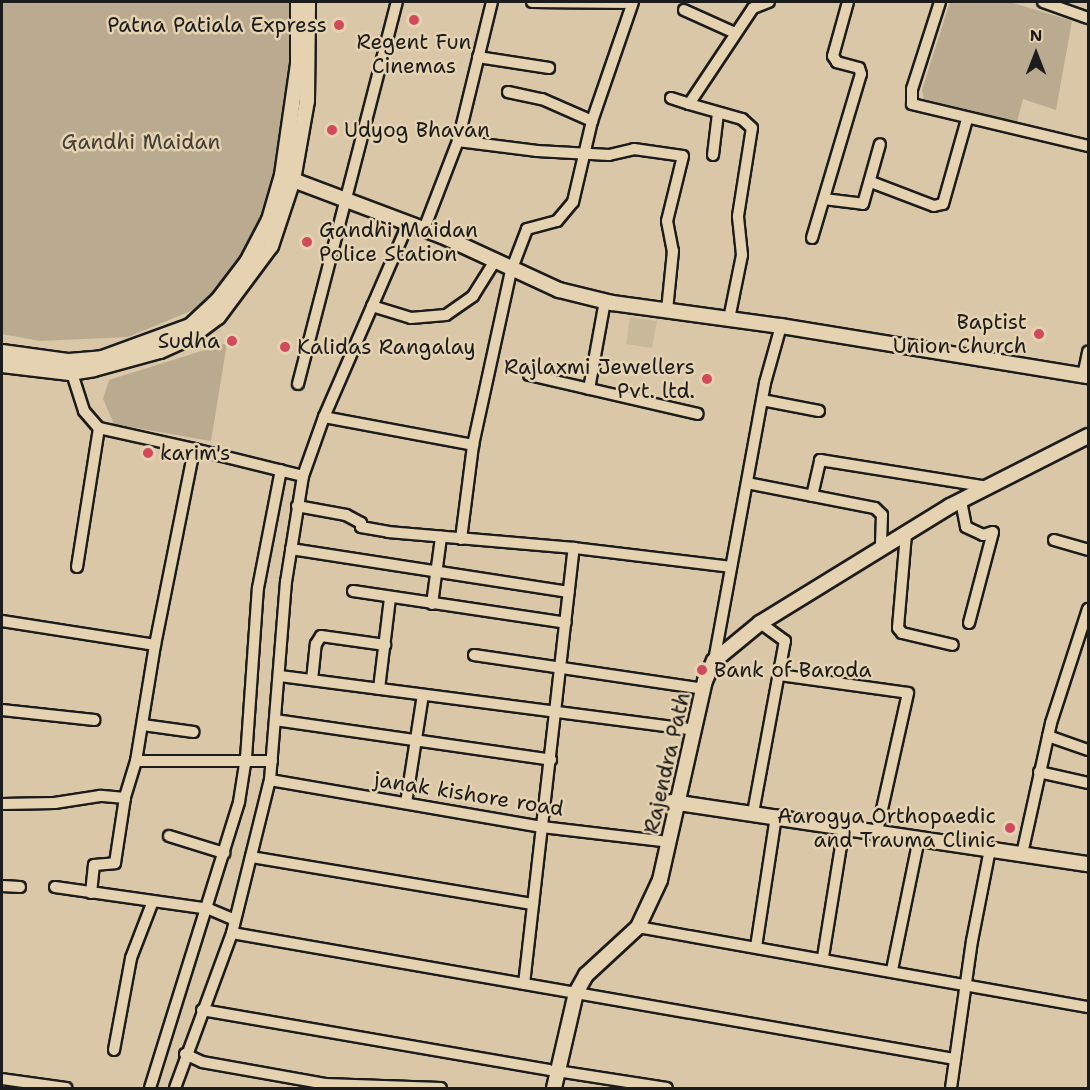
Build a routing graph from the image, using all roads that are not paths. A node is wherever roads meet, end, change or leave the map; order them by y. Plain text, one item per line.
1 (298, 2) edge
2 (308, 2) edge
3 (397, 2) edge
4 (492, 2) edge
5 (532, 2) edge
6 (633, 2) edge
7 (769, 2) edge
8 (844, 2) edge
9 (940, 2) edge
10 (1043, 2) edge
11 (1062, 5) edge
12 (684, 10) dead end
13 (1089, 18) edge
14 (735, 33) junction
15 (478, 57) junction
16 (549, 68) dead end
17 (508, 93) dead end
18 (671, 98) dead end
19 (689, 104) junction
20 (718, 113) junction
21 (967, 119) junction
22 (592, 121) junction
23 (458, 141) junction
24 (880, 144) dead end
25 (1089, 146) edge
26 (583, 154) junction
27 (713, 155) dead end
28 (287, 178) junction
29 (871, 182) junction
30 (824, 200) junction
31 (346, 201) junction
32 (408, 224) junction
33 (424, 229) junction
34 (812, 238) dead end
35 (494, 262) junction
36 (511, 271) junction
37 (605, 301) junction
38 (372, 306) junction
39 (667, 310) junction
40 (729, 318) junction
41 (781, 326) junction
42 (2, 352) edge
43 (1089, 352) edge
44 (2, 365) edge
45 (70, 367) junction
46 (529, 375) dead end
47 (1086, 376) edge
48 (298, 384) dead end
49 (589, 389) junction
50 (762, 400) junction
51 (819, 411) dead end
52 (698, 414) dead end
53 (324, 417) junction
54 (99, 428) junction
55 (1089, 436) edge
56 (473, 445) junction
57 (194, 449) junction
58 (281, 470) junction
59 (303, 476) junction
60 (747, 483) junction
61 (988, 487) junction
62 (812, 496) junction
63 (961, 501) junction
64 (297, 507) junction
65 (906, 534) junction
66 (441, 537) junction
67 (461, 539) junction
68 (1054, 540) dead end
69 (574, 548) junction
70 (291, 549) junction
71 (881, 549) junction
72 (1089, 550) edge
73 (77, 567) dead end
74 (731, 567) junction
75 (437, 573) junction
76 (353, 591) dead end
77 (569, 592) junction
78 (390, 598) junction
79 (432, 604) junction
80 (1089, 609) edge
81 (2, 621) edge
82 (566, 623) junction
83 (760, 623) junction
84 (969, 623) dead end
85 (155, 645) junction
86 (385, 645) junction
87 (953, 645) dead end
88 (474, 656) dead end
89 (714, 661) junction
90 (561, 668) junction
91 (779, 675) junction
92 (280, 676) junction
93 (312, 680) junction
94 (703, 686) junction
95 (379, 689) junction
96 (423, 695) junction
97 (2, 710) edge
98 (555, 712) junction
99 (94, 720) dead end
100 (276, 720) junction
101 (143, 725) junction
102 (687, 729) junction
103 (194, 732) dead end
104 (1048, 736) junction
105 (416, 740) junction
106 (1089, 750) edge
107 (246, 758) junction
108 (551, 760) junction
109 (136, 761) junction
110 (272, 761) junction
111 (1039, 772) junction
112 (270, 780) junction
113 (1089, 783) edge
114 (125, 798) junction
115 (406, 803) junction
116 (676, 803) junction
117 (2, 804) edge
118 (753, 813) junction
119 (776, 816) junction
120 (542, 826) junction
121 (844, 827) junction
122 (877, 832) junction
123 (169, 836) dead end
124 (919, 838) junction
125 (662, 841) junction
126 (990, 849) junction
127 (224, 853) junction
128 (1022, 854) junction
129 (251, 857) junction
130 (1089, 864) edge
131 (656, 879) junction
132 (2, 886) edge
133 (20, 887) dead end
134 (55, 887) dead end
135 (91, 893) junction
136 (153, 901) junction
137 (533, 904) junction
138 (209, 909) junction
139 (235, 920) junction
140 (638, 927) junction
141 (232, 933) junction
142 (756, 947) junction
143 (823, 957) junction
144 (892, 970) junction
145 (524, 984) junction
146 (966, 984) junction
147 (572, 992) junction
148 (1089, 1007) edge
149 (202, 1010) junction
150 (114, 1050) dead end
151 (184, 1054) junction
152 (955, 1059) junction
153 (553, 1071) junction
154 (2, 1079) edge
155 (325, 1086) edge
156 (66, 1089) edge
157 (150, 1089) edge
158 (175, 1089) edge
159 (441, 1089) edge
160 (546, 1089) edge
161 (554, 1089) edge
162 (667, 1089) edge
163 (951, 1089) edge

1 - 28 main road
2 - 28 main road
3 - 31 street
4 - 15 street
5 - 6 street
6 - 22 street
7 - 14 street
8 - 30 street
9 - 21 street
10 - 11 street
11 - 13 street
12 - 14 street
14 - 19 street
15 - 16 street
15 - 23 street
17 - 22 street
18 - 19 street
19 - 20 street
20 - 27 street
20 - 40 street
21 - 25 street
21 - 29 street
22 - 26 street
23 - 26 street
23 - 33 street
24 - 29 street
26 - 36 street
26 - 39 street
28 - 31 main road
28 - 45 main road
29 - 30 street
30 - 34 street
31 - 32 main road
31 - 48 street
32 - 33 main road
32 - 38 street
33 - 35 main road
35 - 36 main road
35 - 38 street
36 - 37 main road
36 - 56 street
37 - 39 main road
37 - 49 street
38 - 53 street
39 - 40 main road
40 - 41 main road
41 - 47 main road
41 - 50 street
42 - 45 main road
43 - 47 street
44 - 45 main road
45 - 54 street
46 - 49 street
49 - 52 street
50 - 51 street
50 - 60 street
53 - 56 street
53 - 59 street
54 - 57 street
54 - 73 street
55 - 61 main road
56 - 67 street
57 - 58 street
57 - 85 street
58 - 59 street
58 - 107 street
59 - 64 street
60 - 62 street
60 - 74 street
61 - 62 street
61 - 63 main road
62 - 71 street
63 - 65 main road
63 - 84 street
64 - 66 street
64 - 70 street
65 - 71 main road
65 - 87 street
66 - 67 street
66 - 75 street
67 - 69 street
68 - 72 street
69 - 74 street
69 - 77 street
70 - 75 street
70 - 92 street
71 - 83 main road
74 - 89 street
75 - 77 street
75 - 79 street
76 - 78 street
77 - 82 street
78 - 79 street
78 - 86 street
79 - 82 street
80 - 104 street
81 - 85 street
82 - 90 street
83 - 89 main road
83 - 91 street
85 - 101 street
86 - 93 street
86 - 95 street
88 - 90 street
89 - 94 main road
90 - 94 street
90 - 98 street
91 - 118 street
91 - 122 street
92 - 93 street
92 - 100 street
93 - 95 street
94 - 102 main road, Rajendra Path
94 - 116 main road, Rajendra Path
95 - 96 street
96 - 98 street
96 - 105 street
97 - 99 street
98 - 102 street
98 - 108 street
100 - 105 street
100 - 110 street
101 - 103 street
101 - 109 street
102 - 116 main road, Rajendra Path
104 - 106 street
104 - 111 street
105 - 108 street
105 - 115 street
107 - 109 street
107 - 110 street
107 - 127 street
108 - 120 street
109 - 114 street
110 - 112 street
111 - 113 street
111 - 128 street
112 - 115 street, janak kishore road
112 - 129 street
114 - 117 street
114 - 135 street
115 - 120 street, janak kishore road
116 - 118 main road
116 - 125 main road, Rajendra Path
116 - 131 main road, Rajendra Path
118 - 119 main road
119 - 121 main road
119 - 142 street
120 - 125 street, janak kishore road
120 - 137 street
121 - 122 main road
121 - 143 street
122 - 124 main road
123 - 127 street
124 - 126 main road
124 - 144 street
125 - 131 main road, Rajendra Path
126 - 128 main road
126 - 146 street
127 - 138 street
128 - 130 main road
129 - 137 street
129 - 139 street
131 - 140 main road, Rajendra Path
131 - 147 main road, Rajendra Path
132 - 133 street
134 - 135 street
135 - 136 street
136 - 138 street
136 - 150 street
137 - 145 street
138 - 139 street
138 - 157 street
139 - 141 street
140 - 142 street
140 - 147 main road, Rajendra Path
141 - 145 street
141 - 149 street
142 - 143 street
143 - 144 street
144 - 146 street
145 - 147 street
146 - 148 street
146 - 152 street
147 - 152 street
147 - 153 main road, Rajendra Path
149 - 151 street
149 - 153 street
151 - 155 street
151 - 158 street
152 - 163 street
153 - 160 main road, Rajendra Path
153 - 161 main road, Rajendra Path
153 - 162 street
154 - 156 street
155 - 159 street

